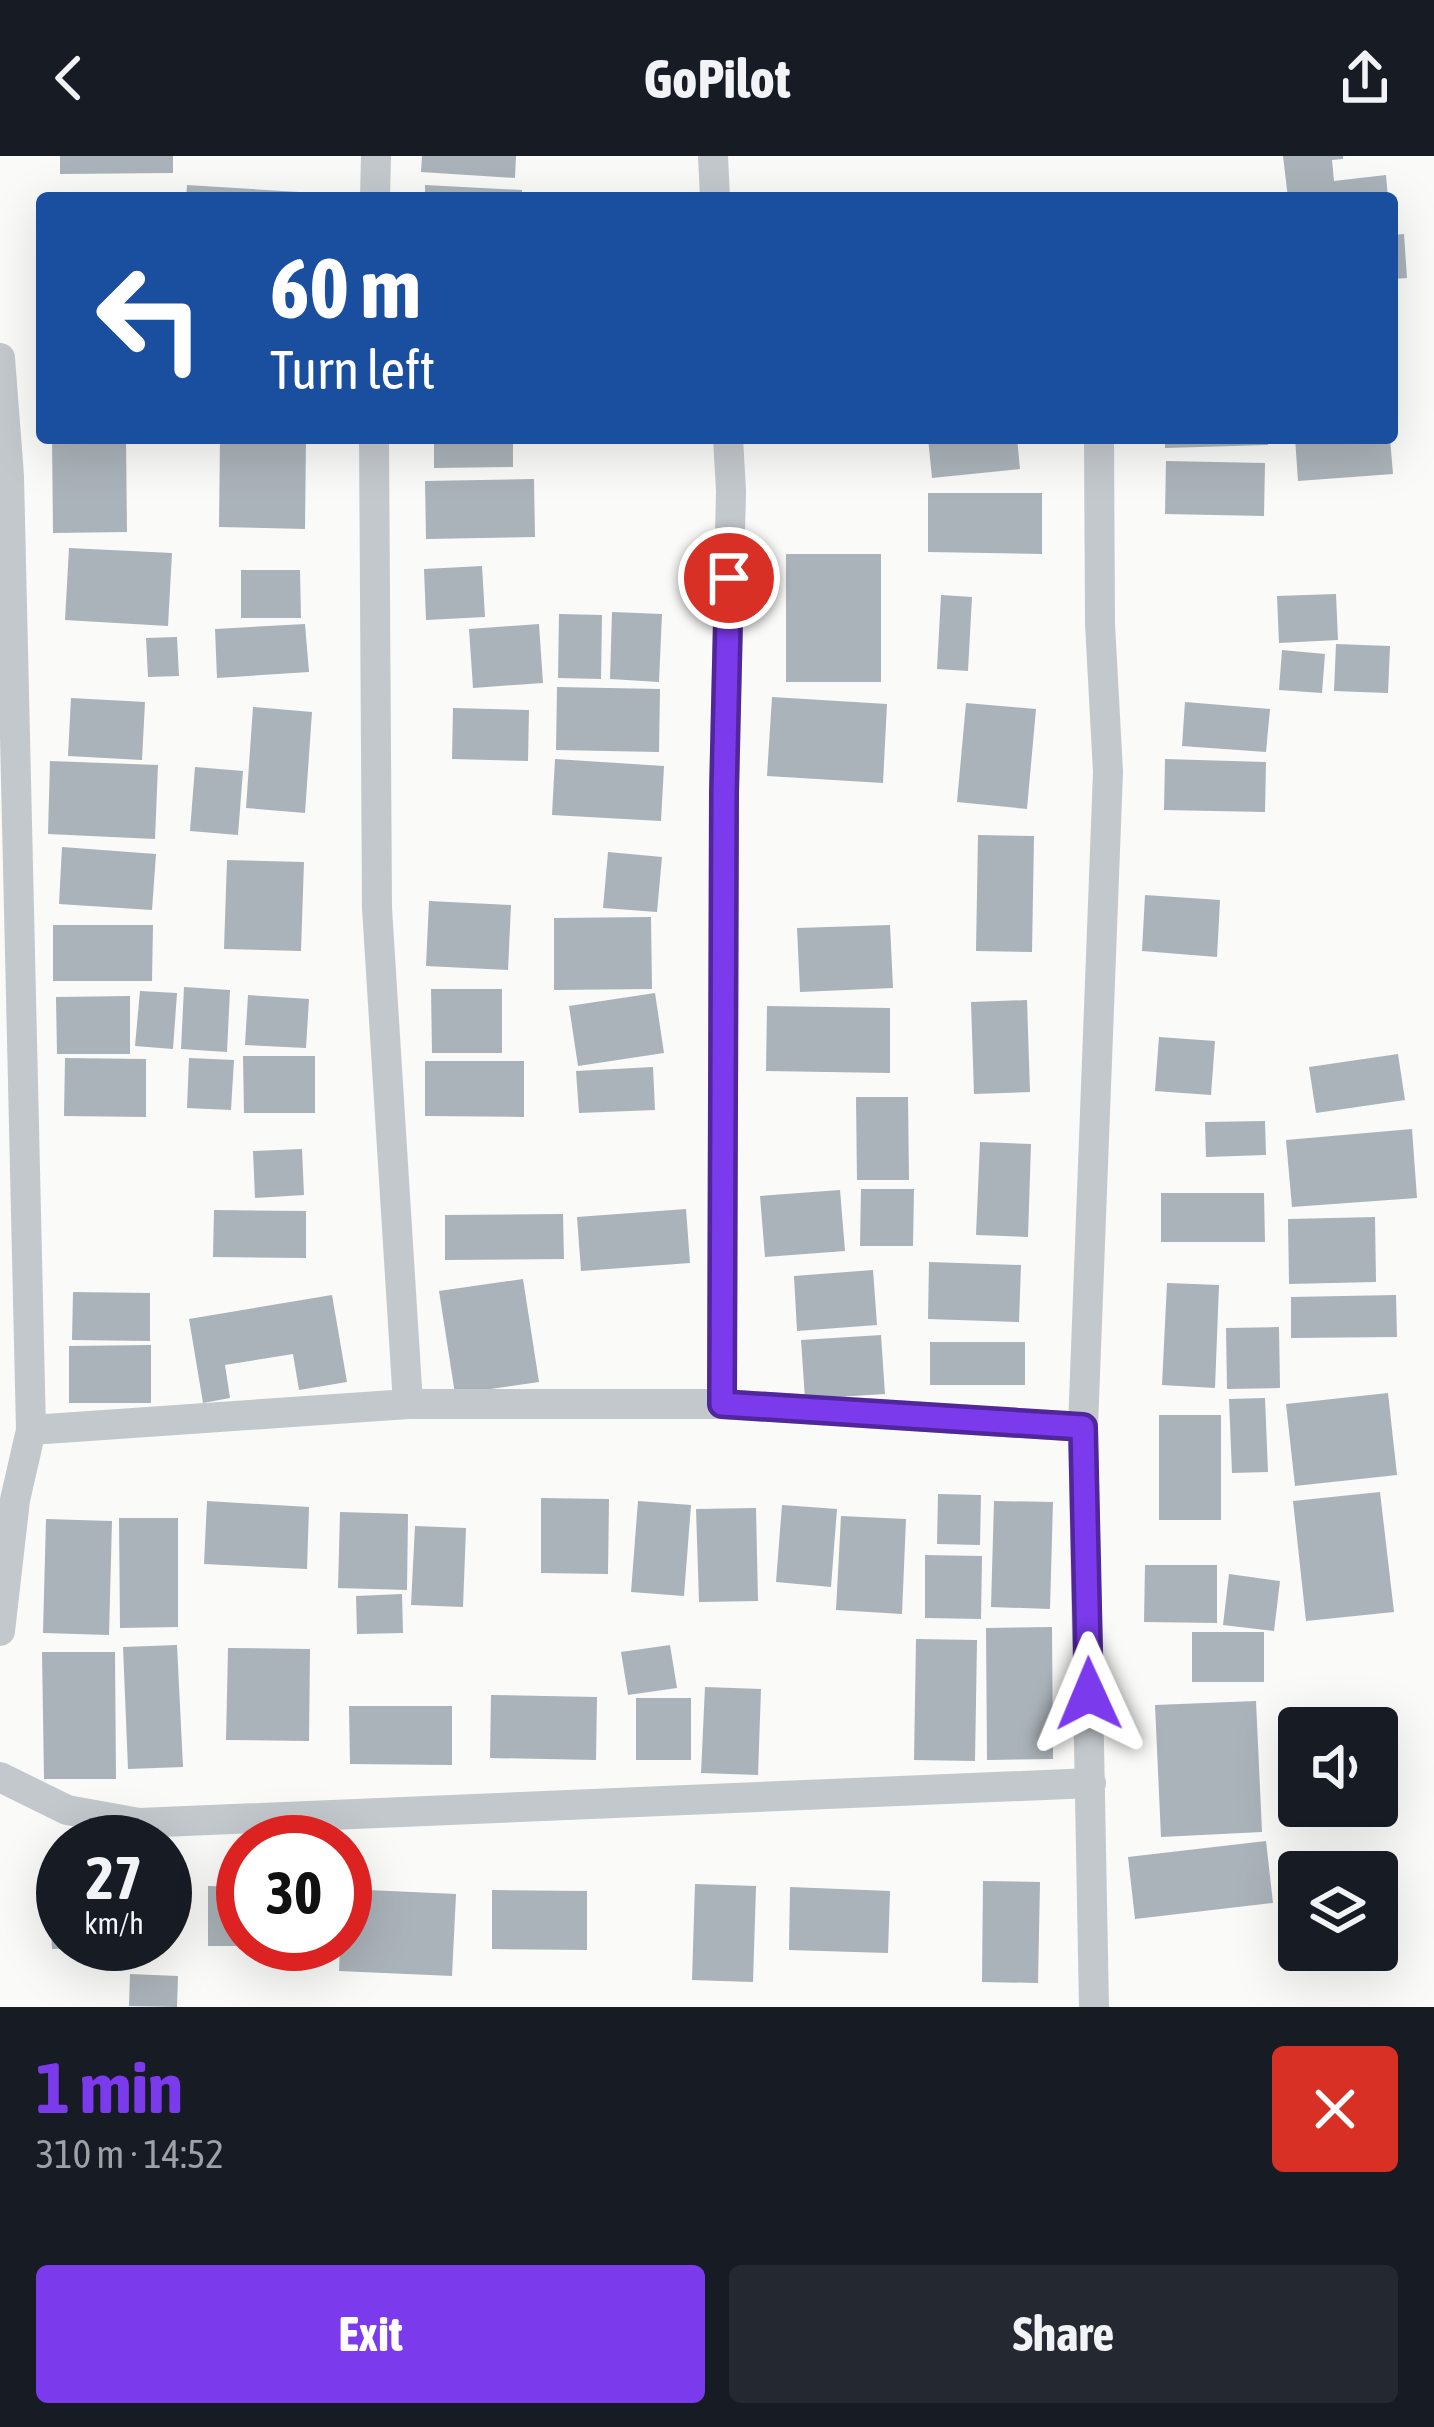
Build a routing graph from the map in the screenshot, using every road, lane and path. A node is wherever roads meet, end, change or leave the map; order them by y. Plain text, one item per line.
1 (376, 156) edge
2 (713, 156) edge
3 (376, 192) edge
4 (715, 192) edge
5 (0, 358) edge
6 (374, 444) edge
7 (728, 444) edge
8 (1099, 444) edge
9 (408, 1404) junction
10 (722, 1404) junction
11 (1083, 1427) junction
12 (31, 1430) junction
13 (0, 1631) edge
14 (0, 1777) edge
15 (1091, 1783) junction
16 (1094, 2007) edge

1 - 3 street
2 - 4 street
5 - 12 street
6 - 9 street
7 - 10 street
8 - 11 street
9 - 10 street
9 - 12 street
10 - 11 street
11 - 15 street
12 - 13 street
14 - 15 street
15 - 16 street

